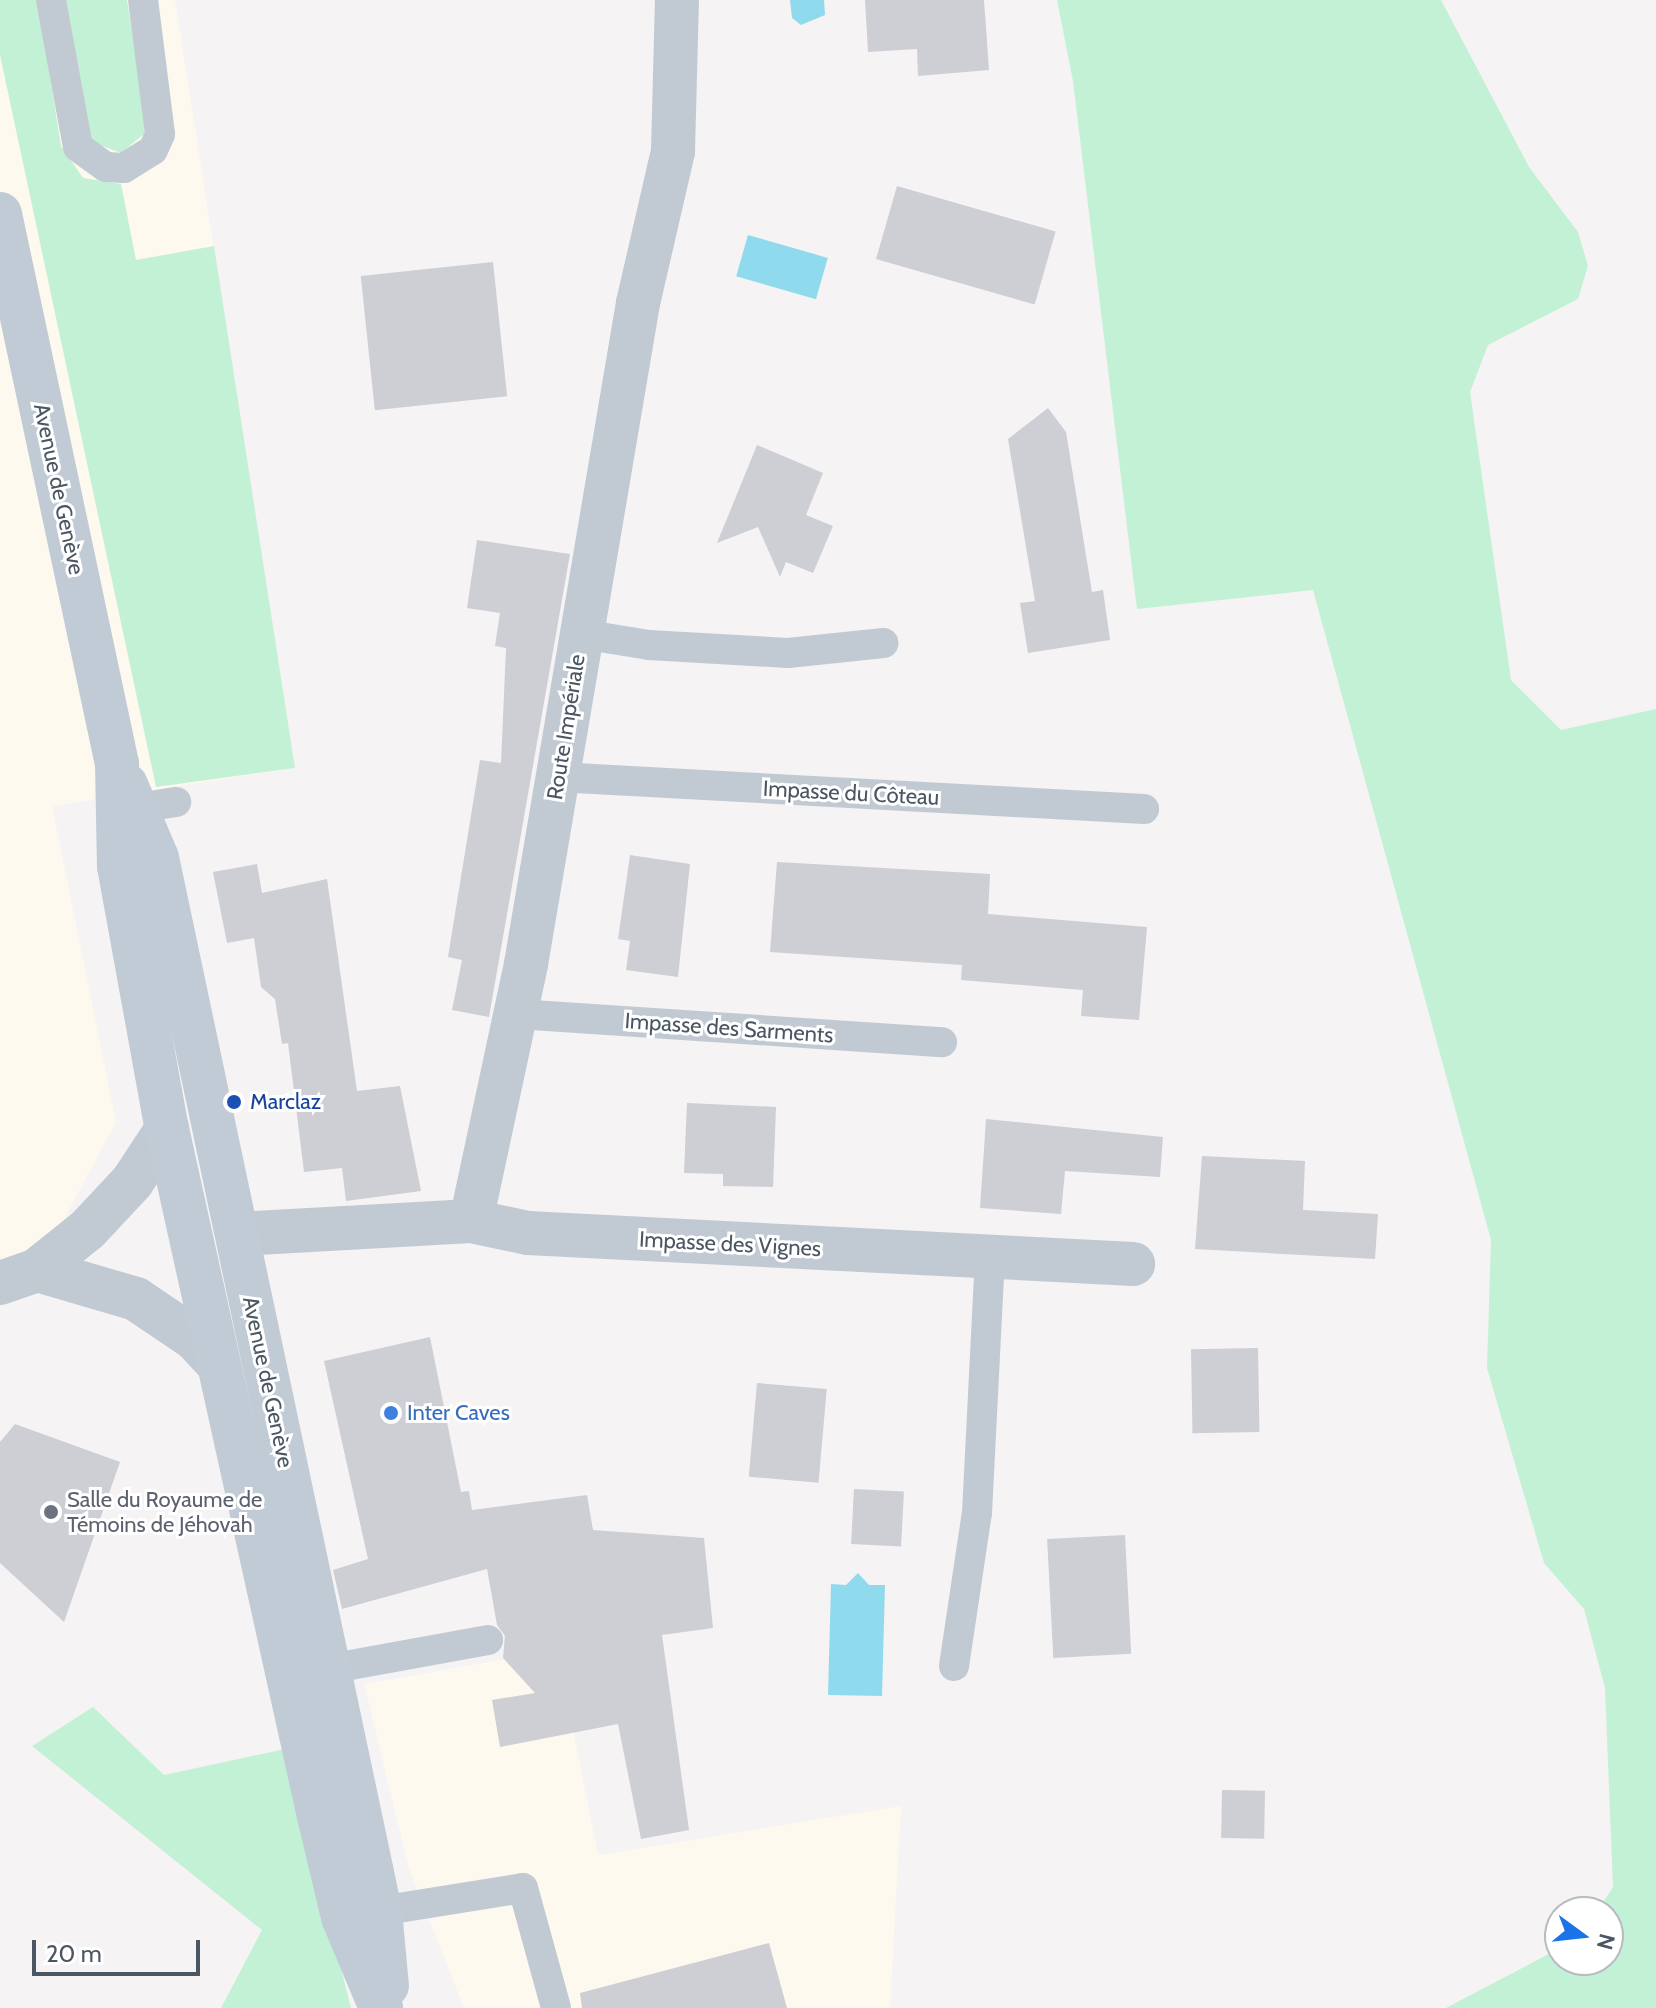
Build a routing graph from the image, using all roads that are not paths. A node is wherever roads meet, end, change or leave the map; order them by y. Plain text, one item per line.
1 (51, 0) edge
2 (143, 0) edge
3 (677, 0) edge
4 (0, 214) edge
5 (581, 634) junction
6 (883, 643) dead end
7 (557, 777) junction
8 (143, 807) junction
9 (1144, 809) dead end
10 (517, 1014) junction
11 (942, 1042) dead end
12 (167, 1129) junction
13 (471, 1221) junction
14 (238, 1234) junction
15 (990, 1257) junction
16 (1133, 1264) dead end
17 (19, 1277) edge
18 (217, 1363) junction
19 (488, 1640) dead end
20 (954, 1666) dead end
21 (307, 1673) junction
22 (362, 1914) junction
23 (381, 2008) edge
24 (389, 2008) edge
25 (556, 2008) edge

1 - 2 lane
3 - 5 street, Route Impériale
4 - 8 main road, Avenue de Genève
5 - 6 lane
5 - 7 street, Route Impériale
7 - 9 lane, Impasse du Côteau
7 - 10 street, Route Impériale
8 - 12 main road, Avenue de Genève
8 - 14 main road, Avenue de Genève
10 - 11 lane, Impasse des Sarments
10 - 13 street, Route Impériale
12 - 17 street
12 - 18 main road, Avenue de Genève
13 - 14 street
13 - 15 street, Impasse des Vignes
14 - 21 main road, Avenue de Genève
15 - 16 street, Impasse des Vignes
15 - 20 lane
17 - 18 street
18 - 21 main road, Avenue de Genève
19 - 21 lane
21 - 22 main road, Avenue de Genève
22 - 23 main road, Avenue de Genève
22 - 24 main road, Avenue de Genève
22 - 25 lane

